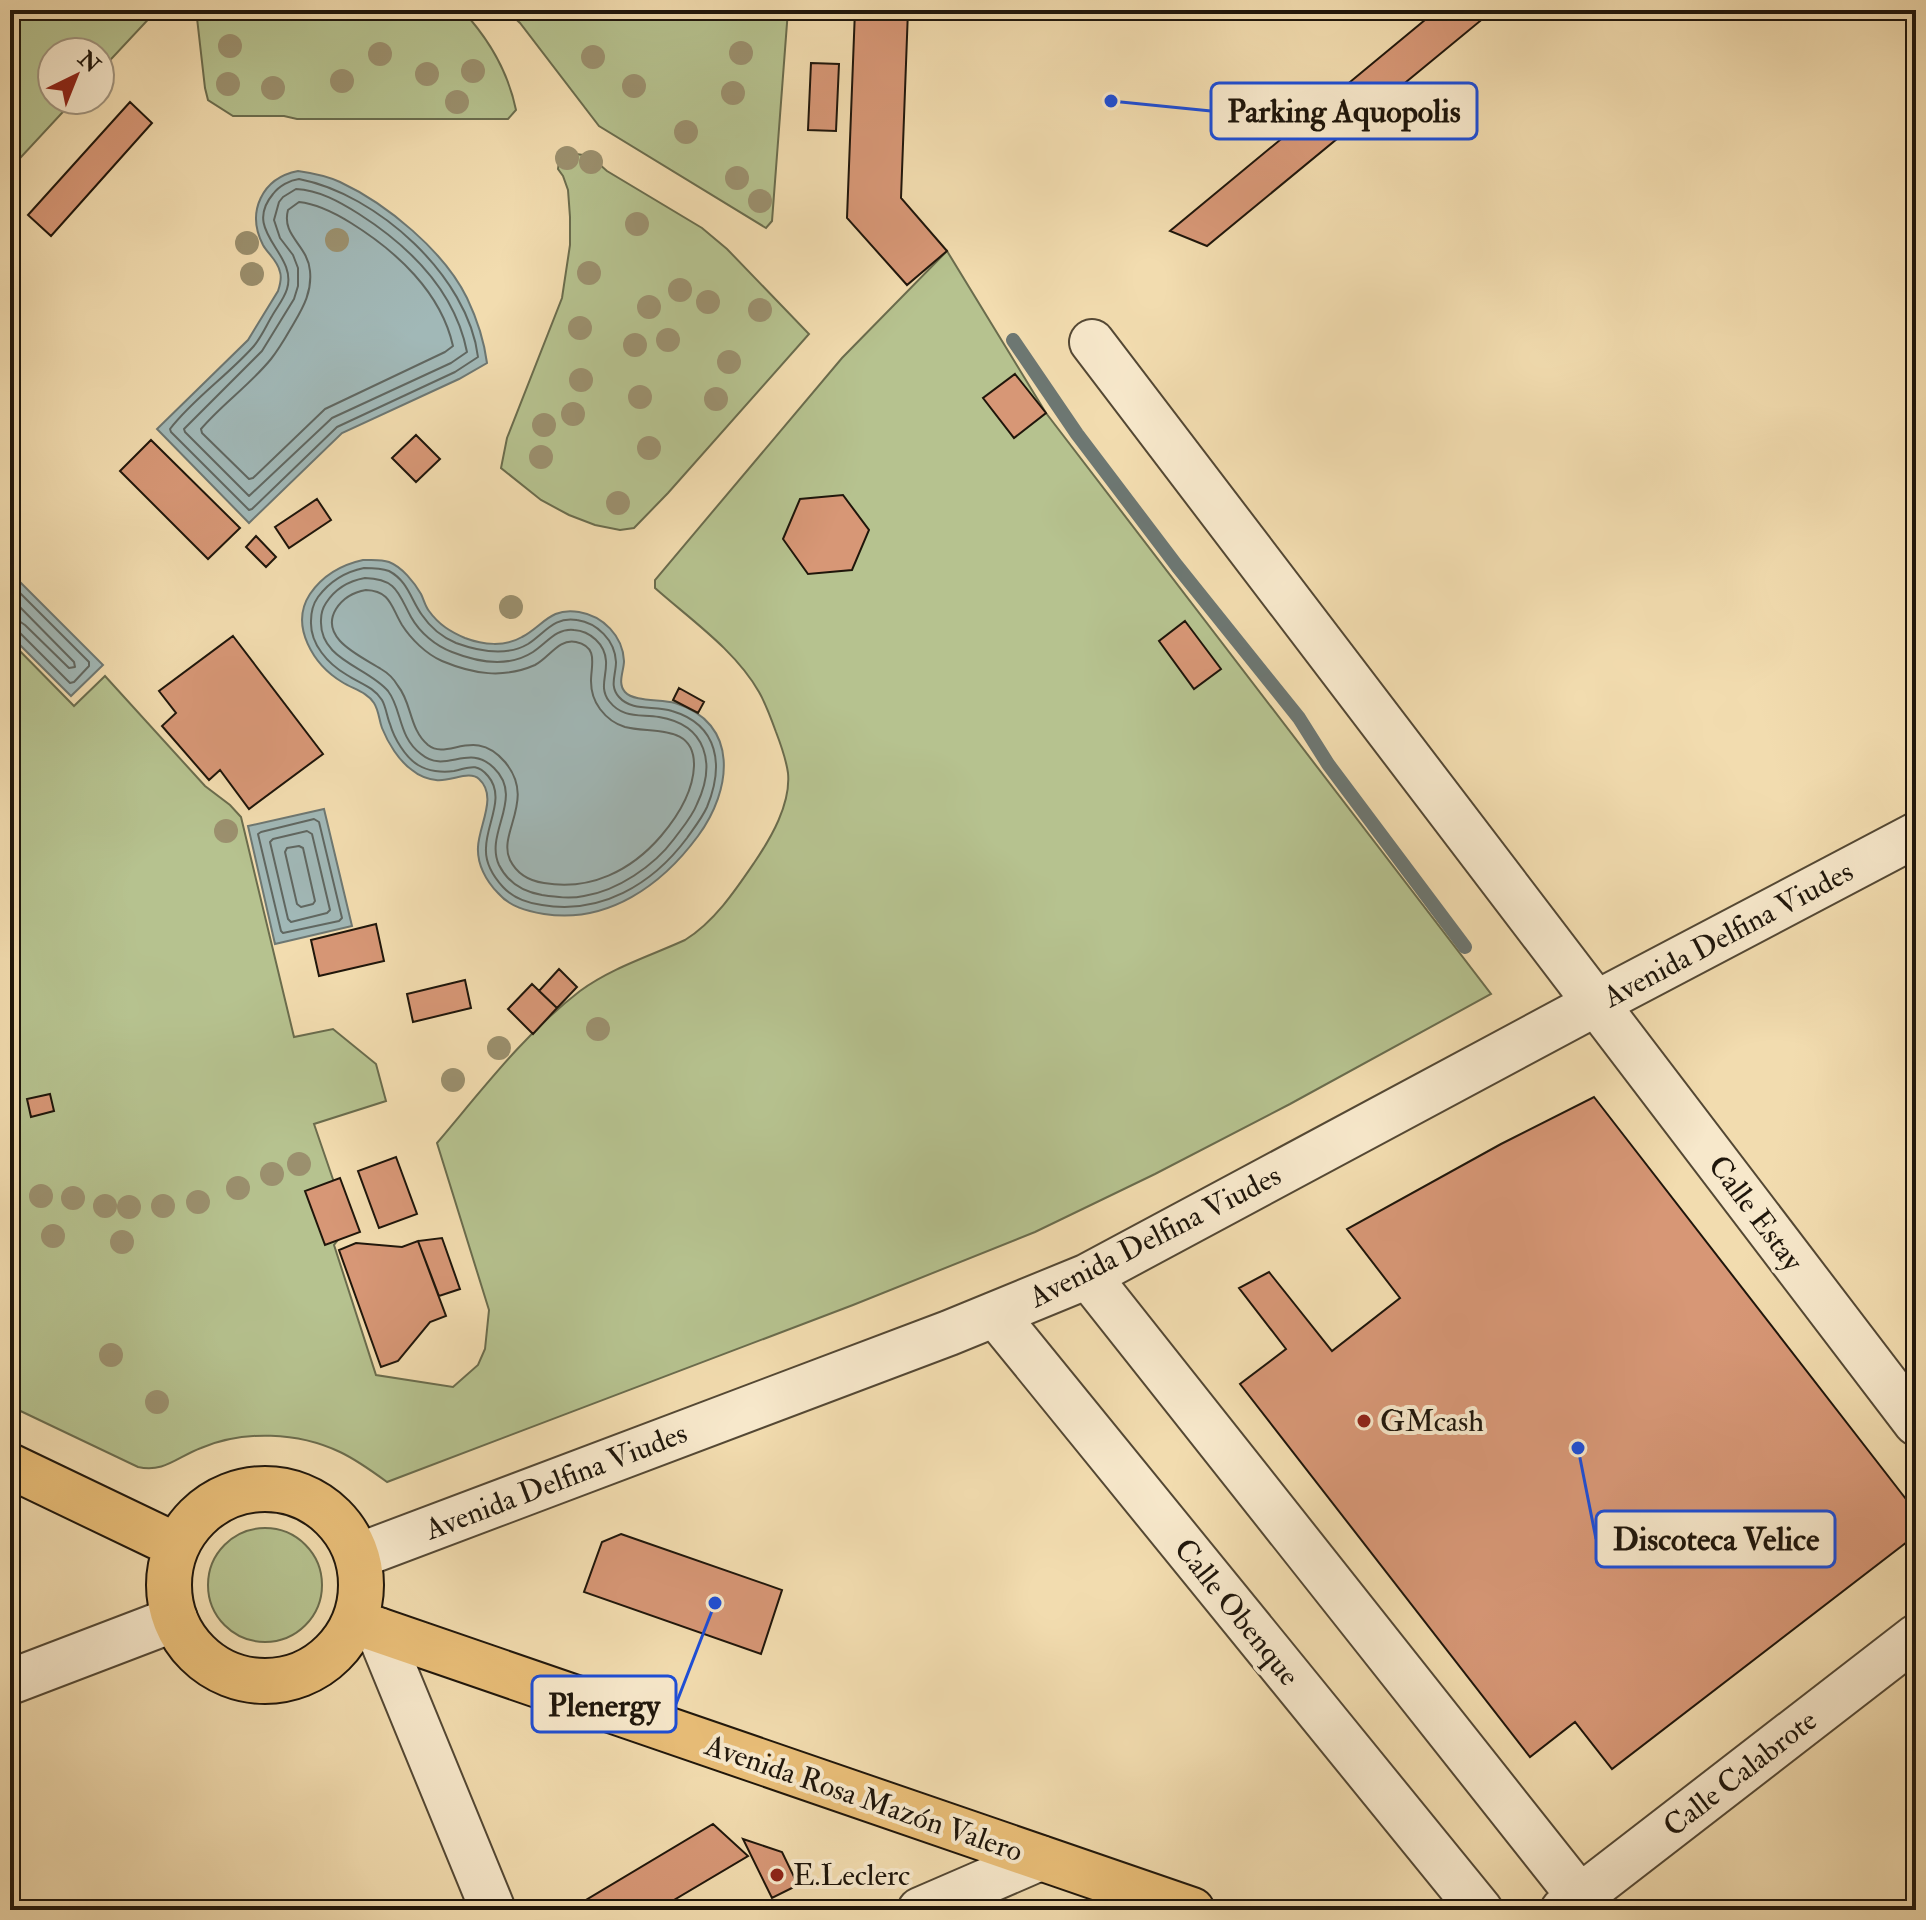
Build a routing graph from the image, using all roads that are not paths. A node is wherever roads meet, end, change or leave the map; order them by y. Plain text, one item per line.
1 (1092, 342) dead end
2 (1916, 835) edge
3 (1595, 1004) junction
4 (1088, 1276) junction
5 (995, 1314) junction
6 (1916, 1423) edge
7 (10, 1466) edge
8 (177, 1546) junction
9 (358, 1556) junction
10 (175, 1619) junction
11 (367, 1626) junction
12 (1916, 1637) edge
13 (10, 1682) edge
14 (1040, 1858) junction
15 (1572, 1904) edge
16 (493, 1910) edge
17 (920, 1910) edge
18 (1192, 1910) edge
19 (1480, 1910) edge

1 - 3 street, Calle Estay
2 - 3 street, Avenida Delfina Viudes
3 - 4 street, Avenida Delfina Viudes
3 - 6 street, Calle Estay
4 - 5 street, Avenida Delfina Viudes
4 - 15 street
5 - 9 street, Avenida Delfina Viudes
5 - 19 street, Calle Obenque
7 - 8 main road
8 - 9 main road
8 - 10 main road
9 - 11 main road
10 - 11 main road
10 - 13 street
11 - 14 main road, Avenida Rosa Mazón Valero
11 - 16 street
12 - 15 street, Calle Calabrote
14 - 17 street
14 - 18 main road, Avenida Rosa Mazón Valero

